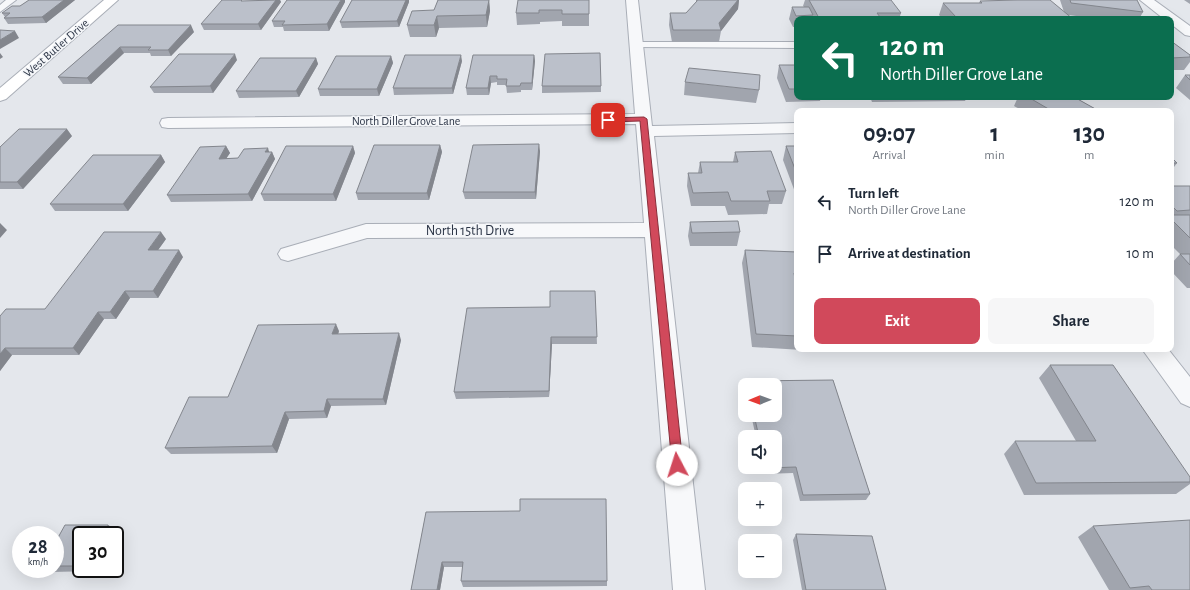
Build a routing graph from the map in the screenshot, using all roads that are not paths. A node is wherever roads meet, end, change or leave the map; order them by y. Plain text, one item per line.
1 (12, 0) edge
2 (112, 0) edge
3 (632, 0) edge
4 (1146, 0) edge
5 (0, 9) edge
6 (1168, 16) edge
7 (1174, 20) edge
8 (1190, 32) edge
9 (637, 45) junction
10 (794, 45) edge
11 (0, 96) edge
12 (168, 123) dead end
13 (644, 125) junction
14 (794, 128) edge
15 (655, 230) junction
16 (288, 254) dead end
17 (1156, 352) edge
18 (1190, 396) edge
19 (689, 590) edge

1 - 5 lane
2 - 11 street, West Butler Drive
3 - 9 street
4 - 6 street
7 - 8 street
9 - 10 lane
9 - 13 street
12 - 13 street, North Diller Grove Lane
13 - 14 street
13 - 15 street
15 - 16 street, North 15th Drive
15 - 19 street
17 - 18 street

